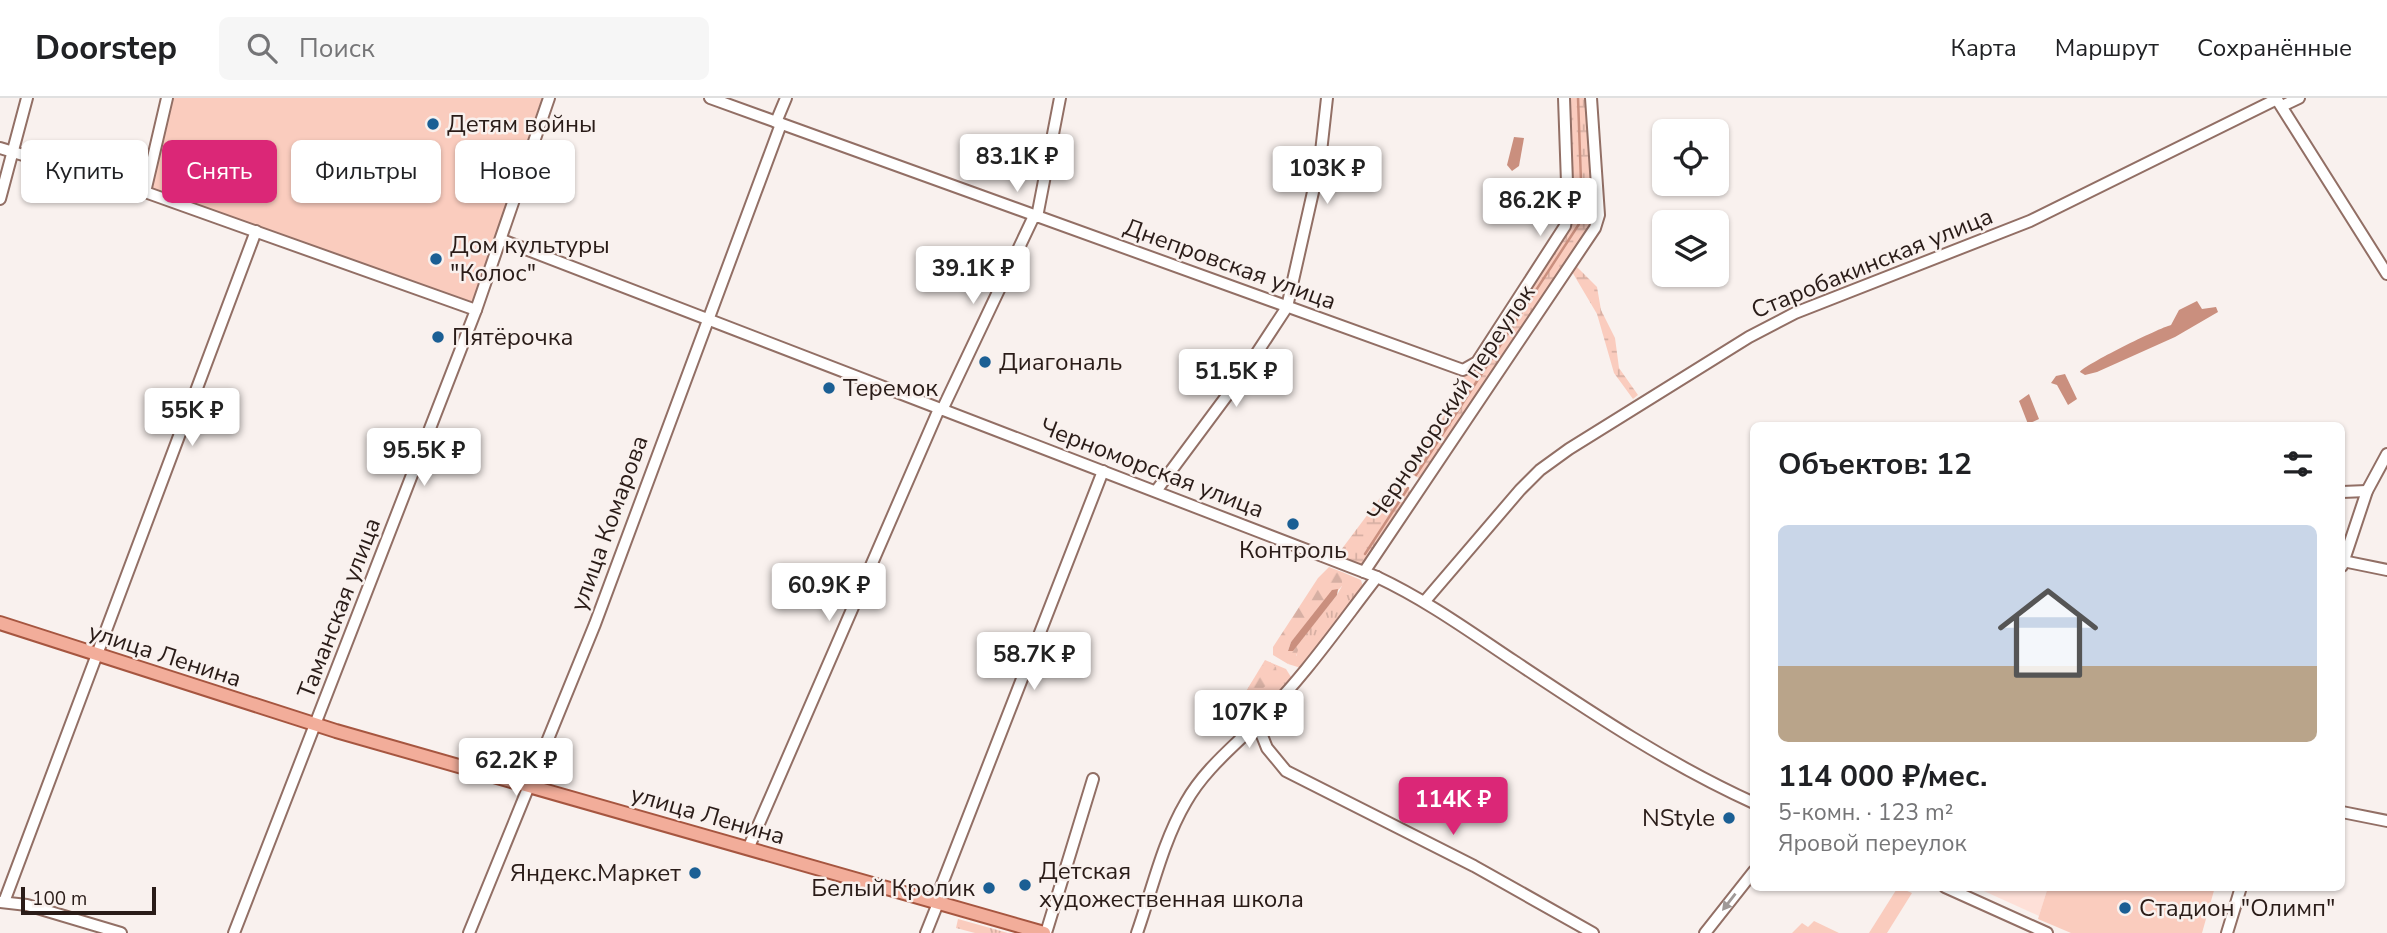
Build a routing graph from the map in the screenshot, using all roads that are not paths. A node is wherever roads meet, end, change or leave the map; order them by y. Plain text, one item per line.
1 (27, 98) edge
2 (167, 98) edge
3 (549, 98) edge
4 (710, 98) edge
5 (786, 98) edge
6 (1060, 98) edge
7 (1327, 98) edge
8 (1564, 98) edge
9 (1591, 98) edge
10 (2298, 98) edge
11 (2279, 101) edge
12 (778, 123) junction
13 (0, 148) edge
14 (14, 153) junction
15 (21, 155) edge
16 (148, 179) edge
17 (148, 193) edge
18 (0, 199) edge
19 (1035, 217) junction
20 (256, 230) junction
21 (502, 240) junction
22 (2387, 274) edge
23 (1287, 307) junction
24 (476, 310) junction
25 (710, 319) junction
26 (941, 410) junction
27 (2387, 454) edge
28 (1103, 471) junction
29 (1156, 491) junction
30 (2367, 491) junction
31 (2345, 492) edge
32 (2345, 554) edge
33 (2345, 563) edge
34 (2387, 570) edge
35 (1364, 572) junction
36 (1377, 577) junction
37 (1425, 601) junction
38 (0, 623) edge
39 (98, 655) junction
40 (1257, 723) junction
41 (317, 725) junction
42 (1093, 779) dead end
43 (528, 785) junction
44 (1750, 801) edge
45 (2345, 813) edge
46 (2387, 821) edge
47 (748, 849) junction
48 (1750, 876) edge
49 (1954, 891) edge
50 (2240, 891) edge
51 (2, 902) edge
52 (936, 903) junction
53 (121, 933) edge
54 (234, 933) edge
55 (469, 933) edge
56 (926, 933) edge
57 (1045, 933) edge
58 (1138, 933) edge
59 (1592, 933) edge
60 (1705, 933) edge
61 (2047, 933) edge
62 (2227, 933) edge

1 - 14 street
2 - 16 street
3 - 21 street, Таманская улица
4 - 12 street, Днепровская улица
5 - 12 street, улица Комарова
6 - 19 street
7 - 23 street
8 - 23 street, Днепровская улица
9 - 35 street, Черноморский переулок
10 - 11 street, Старобакинская улица
11 - 22 street
11 - 37 street, Старобакинская улица
12 - 19 street, Днепровская улица
12 - 25 street, улица Комарова
13 - 14 street
14 - 15 street
14 - 18 street
17 - 20 street
19 - 23 street, Днепровская улица
19 - 26 street
20 - 24 street
20 - 39 street
21 - 24 street, Таманская улица
21 - 25 street, Черноморская улица
23 - 29 street
24 - 41 street, Таманская улица
25 - 26 street, Черноморская улица
25 - 43 street, улица Комарова
26 - 28 street, Черноморская улица
26 - 47 street
27 - 30 street
28 - 29 street, Черноморская улица
28 - 52 street
29 - 35 street, Черноморская улица
30 - 31 street
30 - 32 street
33 - 34 street
35 - 36 street, Черноморская улица
36 - 37 street, Черноморская улица
36 - 40 street
37 - 44 street, Черноморская улица
38 - 39 main road, улица Ленина
39 - 41 main road, улица Ленина
39 - 51 street
40 - 58 street
40 - 59 street
41 - 43 main road, улица Ленина
41 - 54 street, Таманская улица
42 - 57 street
43 - 47 main road, улица Ленина
43 - 55 street, улица Комарова
45 - 46 street
47 - 52 main road, улица Ленина
48 -> 60 street
49 - 61 street
50 - 62 street
51 - 53 street
52 - 56 street
52 - 57 main road, улица Ленина

